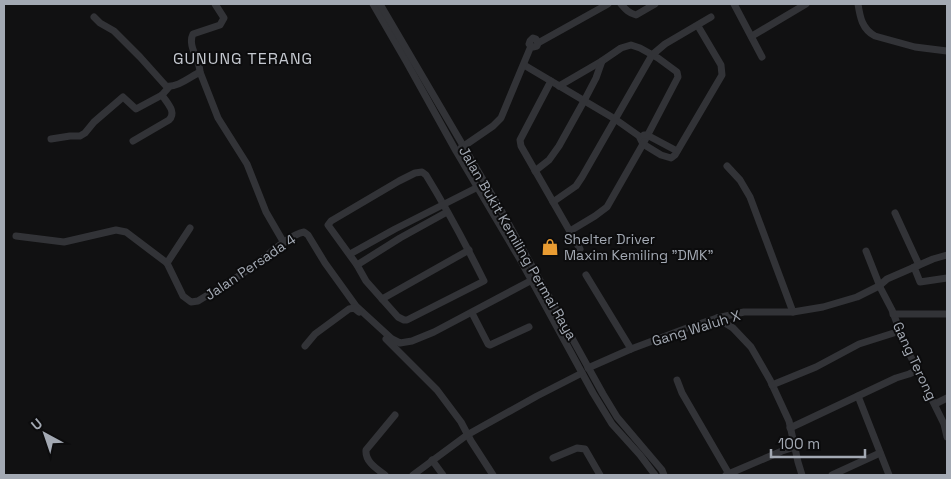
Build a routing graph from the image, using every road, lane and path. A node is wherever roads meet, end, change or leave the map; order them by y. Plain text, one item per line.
1 (215, 4) edge
2 (373, 4) edge
3 (380, 4) edge
4 (608, 4) edge
5 (621, 4) edge
6 (655, 4) edge
7 (734, 4) edge
8 (806, 4) edge
9 (858, 4) edge
10 (94, 17) dead end
11 (712, 17) dead end
12 (698, 26) junction
13 (752, 36) junction
14 (947, 51) edge
15 (652, 55) junction
16 (762, 57) dead end
17 (602, 61) junction
18 (524, 65) junction
19 (200, 72) junction
20 (551, 81) junction
21 (559, 86) junction
22 (169, 87) junction
23 (162, 95) junction
24 (584, 101) junction
25 (615, 119) junction
26 (643, 136) junction
27 (51, 139) dead end
28 (133, 141) dead end
29 (643, 144) junction
30 (460, 149) junction
31 (677, 151) junction
32 (727, 166) dead end
33 (535, 171) junction
34 (478, 187) junction
35 (553, 202) junction
36 (444, 204) junction
37 (447, 212) junction
38 (895, 213) dead end
39 (190, 228) dead end
40 (395, 229) junction
41 (570, 231) junction
42 (16, 236) dead end
43 (400, 238) junction
44 (284, 242) junction
45 (580, 249) dead end
46 (469, 250) junction
47 (866, 251) dead end
48 (350, 254) junction
49 (947, 255) edge
50 (167, 263) junction
51 (357, 265) junction
52 (916, 266) junction
53 (586, 275) dead end
54 (535, 278) junction
55 (947, 278) edge
56 (879, 286) junction
57 (382, 299) junction
58 (793, 312) junction
59 (472, 313) junction
60 (893, 314) junction
61 (947, 314) edge
62 (717, 318) junction
63 (529, 327) dead end
64 (900, 331) junction
65 (305, 346) dead end
66 (631, 349) junction
67 (588, 368) junction
68 (918, 370) junction
69 (582, 373) junction
70 (677, 380) dead end
71 (772, 385) junction
72 (858, 396) junction
73 (947, 398) edge
74 (935, 404) junction
75 (395, 414) dead end
76 (790, 428) junction
77 (467, 435) junction
78 (947, 436) edge
79 (636, 444) junction
80 (794, 447) junction
81 (880, 453) junction
82 (553, 458) dead end
83 (432, 460) junction
84 (385, 475) edge
85 (413, 475) edge
86 (443, 475) edge
87 (493, 475) edge
88 (600, 475) edge
89 (655, 475) edge
90 (664, 475) edge
91 (727, 475) edge
92 (802, 475) edge
93 (832, 475) edge
94 (888, 475) edge

1 - 19 street
2 - 30 street, Jalan Bukit Kemiling Permai Raya
3 - 30 street, Jalan Bukit Kemiling Permai Raya
4 - 18 street
5 - 6 street
7 - 13 street
8 - 13 street
9 - 14 street
10 - 22 street
11 - 12 street
12 - 15 street
12 - 31 street
13 - 16 street
15 - 17 street
15 - 25 street
15 - 26 street
17 - 21 street
17 - 24 street
18 - 20 street
18 - 30 street
19 - 22 street
19 - 44 street
20 - 21 street
20 - 33 street
21 - 24 street
22 - 23 street
23 - 27 street
23 - 28 street
24 - 25 street
24 - 33 street
25 - 26 street
25 - 35 street
26 - 29 street
26 - 31 street
29 - 31 street
29 - 41 street
30 - 34 street, Jalan Bukit Kemiling Permai Raya
30 - 54 street, Jalan Bukit Kemiling Permai Raya
32 - 58 street
33 - 35 street
34 - 36 street
34 - 54 street, Jalan Bukit Kemiling Permai Raya
35 - 41 street
36 - 37 street
36 - 40 street
36 - 48 street
37 - 43 street
37 - 46 street
38 - 52 street
39 - 50 street
40 - 43 street
40 - 48 street
41 - 45 street
42 - 50 street
43 - 51 street
44 - 50 street, Jalan Persada 4
44 - 59 street, Jalan Persada 4
46 - 57 street
46 - 57 street
47 - 56 street, Gang Terong
48 - 51 street
49 - 52 street, Gang Waluh X
51 - 57 street
52 - 55 street
52 - 56 street, Gang Waluh X
53 - 66 street
54 - 59 street, Jalan Persada 4
54 - 67 street, Jalan Bukit Kemiling Permai Raya
54 - 69 street, Jalan Bukit Kemiling Permai Raya
56 - 58 street, Gang Waluh X
56 - 60 street, Gang Terong
58 - 62 street, Gang Waluh X
59 - 63 street
60 - 61 street
60 - 64 street, Gang Terong
62 - 66 street, Gang Waluh X
62 - 71 street
64 - 68 street, Gang Terong
64 - 71 street
65 - 77 street
66 - 67 street, Gang Waluh X
67 - 79 street, Jalan Bukit Kemiling Permai Raya
68 - 72 street
68 - 74 street, Gang Terong
69 - 77 street
69 - 79 street, Jalan Bukit Kemiling Permai Raya
70 - 91 street
71 - 76 street
72 - 76 street
72 - 81 street
73 - 74 street
74 - 78 street, Gang Terong
75 - 84 street
76 - 80 street
77 - 83 street
77 - 87 street
79 - 89 street, Jalan Bukit Kemiling Permai Raya
79 - 90 street, Jalan Bukit Kemiling Permai Raya
80 - 91 street
80 - 92 street
81 - 93 street
81 - 94 street
82 - 88 street
83 - 85 street
83 - 86 street

